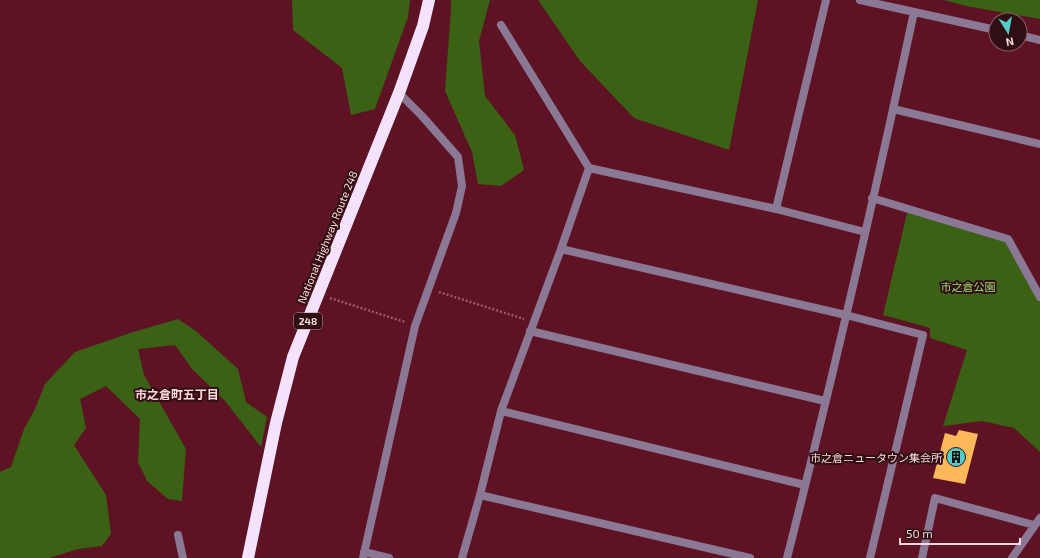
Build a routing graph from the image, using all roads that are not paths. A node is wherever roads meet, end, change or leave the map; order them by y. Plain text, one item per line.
1 (429, 0) edge
2 (826, 0) edge
3 (860, 0) edge
4 (914, 12) junction
5 (501, 25) dead end
6 (988, 28) edge
7 (1028, 37) edge
8 (1040, 40) edge
9 (399, 93) junction
10 (893, 109) junction
11 (1040, 144) edge
12 (589, 168) junction
13 (872, 198) junction
14 (776, 210) junction
15 (865, 232) junction
16 (561, 249) junction
17 (1040, 298) edge
18 (846, 315) junction
19 (530, 331) junction
20 (825, 401) junction
21 (501, 411) junction
22 (805, 485) junction
23 (480, 495) junction
24 (1040, 518) edge
25 (1034, 525) junction
26 (178, 535) dead end
27 (364, 555) edge
28 (183, 558) edge
29 (248, 558) edge
30 (389, 558) edge
31 (462, 558) edge
32 (750, 558) edge
33 (787, 558) edge
34 (870, 558) edge
35 (922, 558) edge
36 (1012, 558) edge

1 - 9 highway, National Highway Route 248 / 248
2 - 14 street
3 - 4 street
4 - 6 street
4 - 10 street
5 - 12 street
7 - 8 street
9 - 27 street
9 - 29 highway, National Highway Route 248 / 248
10 - 11 street
10 - 13 street
12 - 14 street
12 - 16 street
13 - 15 street
13 - 17 street
14 - 15 street
15 - 18 street
16 - 18 street
16 - 19 street
18 - 20 street
18 - 34 street
19 - 20 street
19 - 21 street
20 - 22 street
21 - 22 street
21 - 23 street
22 - 33 street
23 - 31 street
23 - 32 street
24 - 25 street
25 - 35 street
25 - 36 street
26 - 28 street
27 - 30 street

